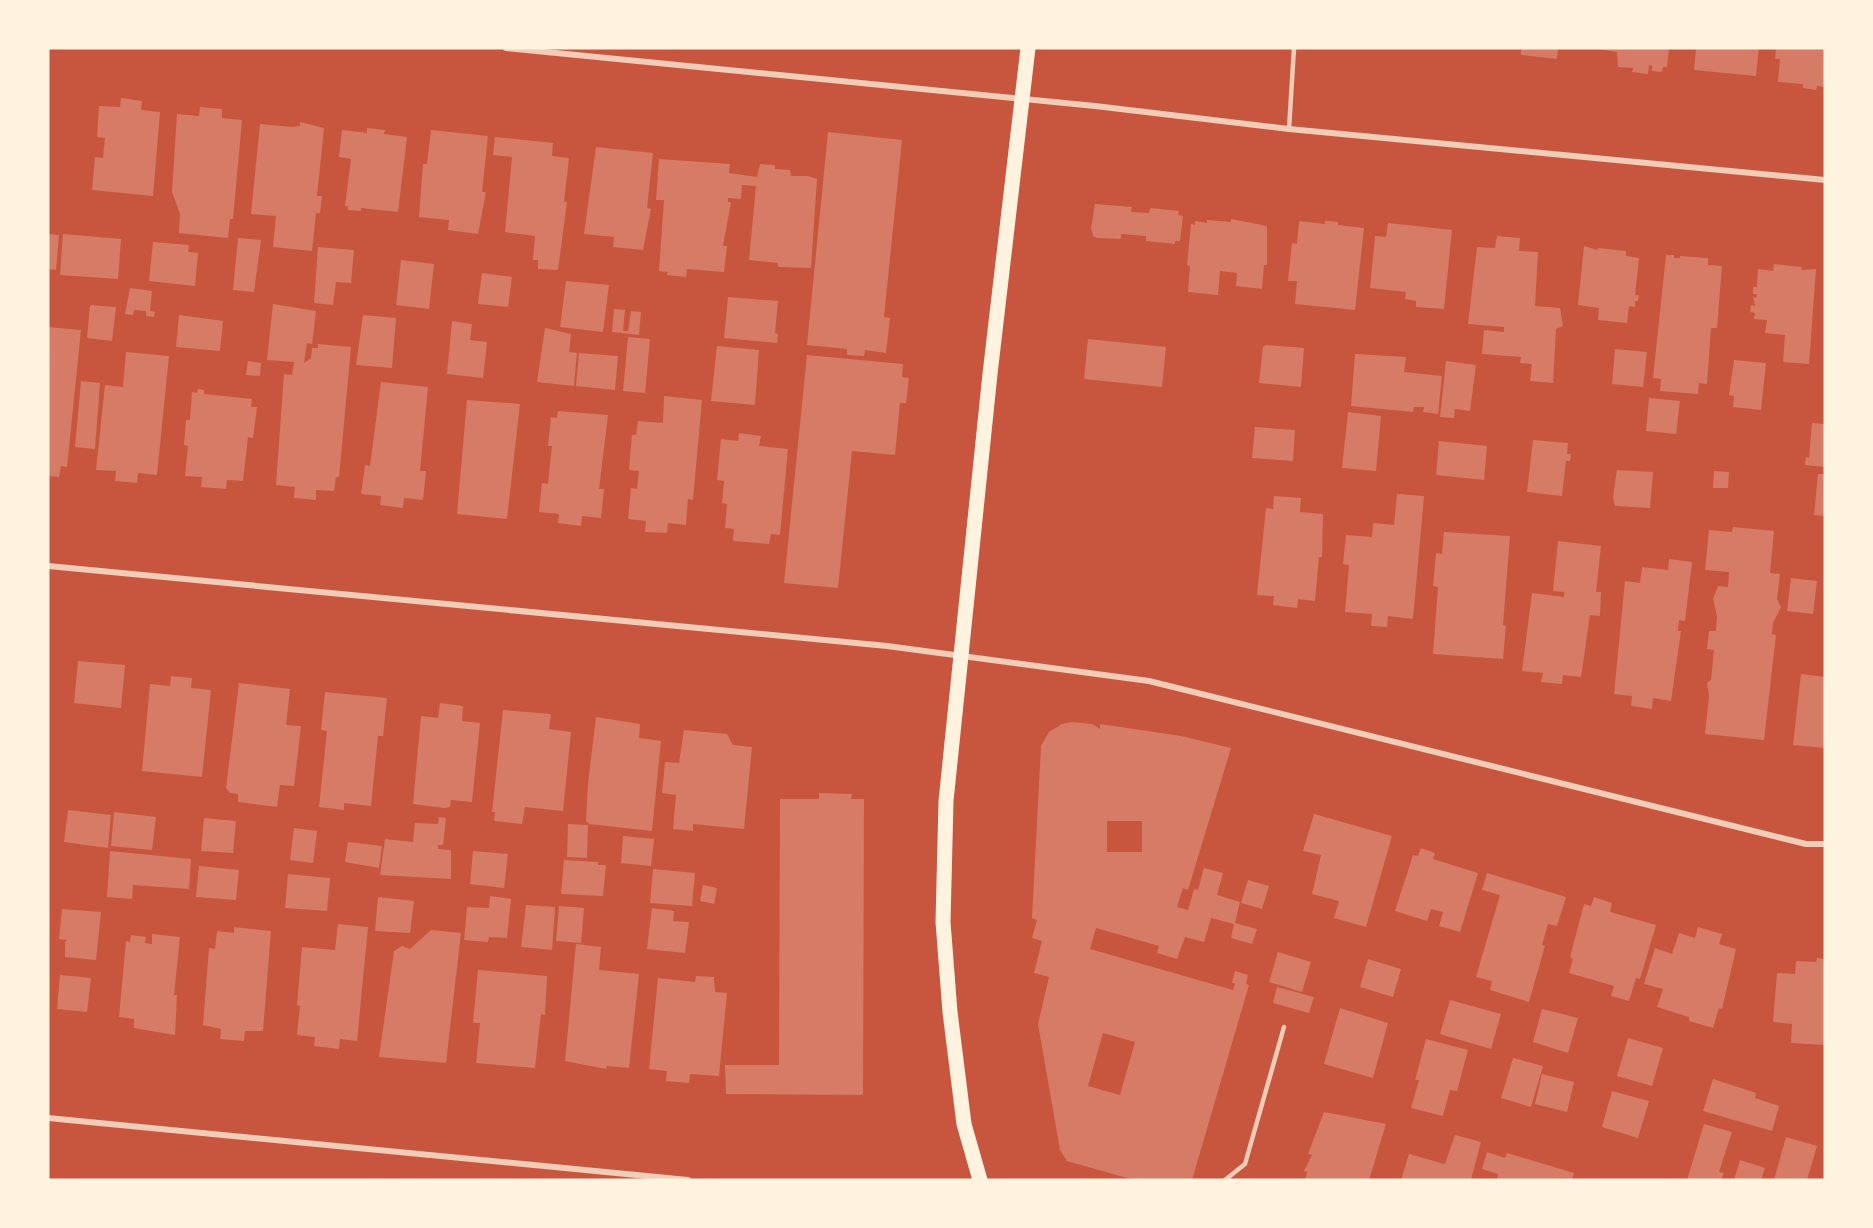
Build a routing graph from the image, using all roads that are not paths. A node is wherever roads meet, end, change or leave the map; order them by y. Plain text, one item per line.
1 (506, 48) edge
2 (1028, 48) edge
3 (1294, 48) edge
4 (1022, 98) junction
5 (1289, 129) junction
6 (1825, 180) edge
7 (48, 566) edge
8 (963, 655) junction
9 (1825, 844) edge
10 (1284, 1027) dead end
11 (48, 1118) edge
12 (688, 1180) edge
13 (980, 1180) edge
14 (1225, 1180) edge

1 - 4 street
2 - 4 main road
3 - 5 lane
4 - 5 street
4 - 8 main road
5 - 6 street
7 - 8 street
8 - 9 street
8 - 13 main road
10 - 14 lane
11 - 12 street

